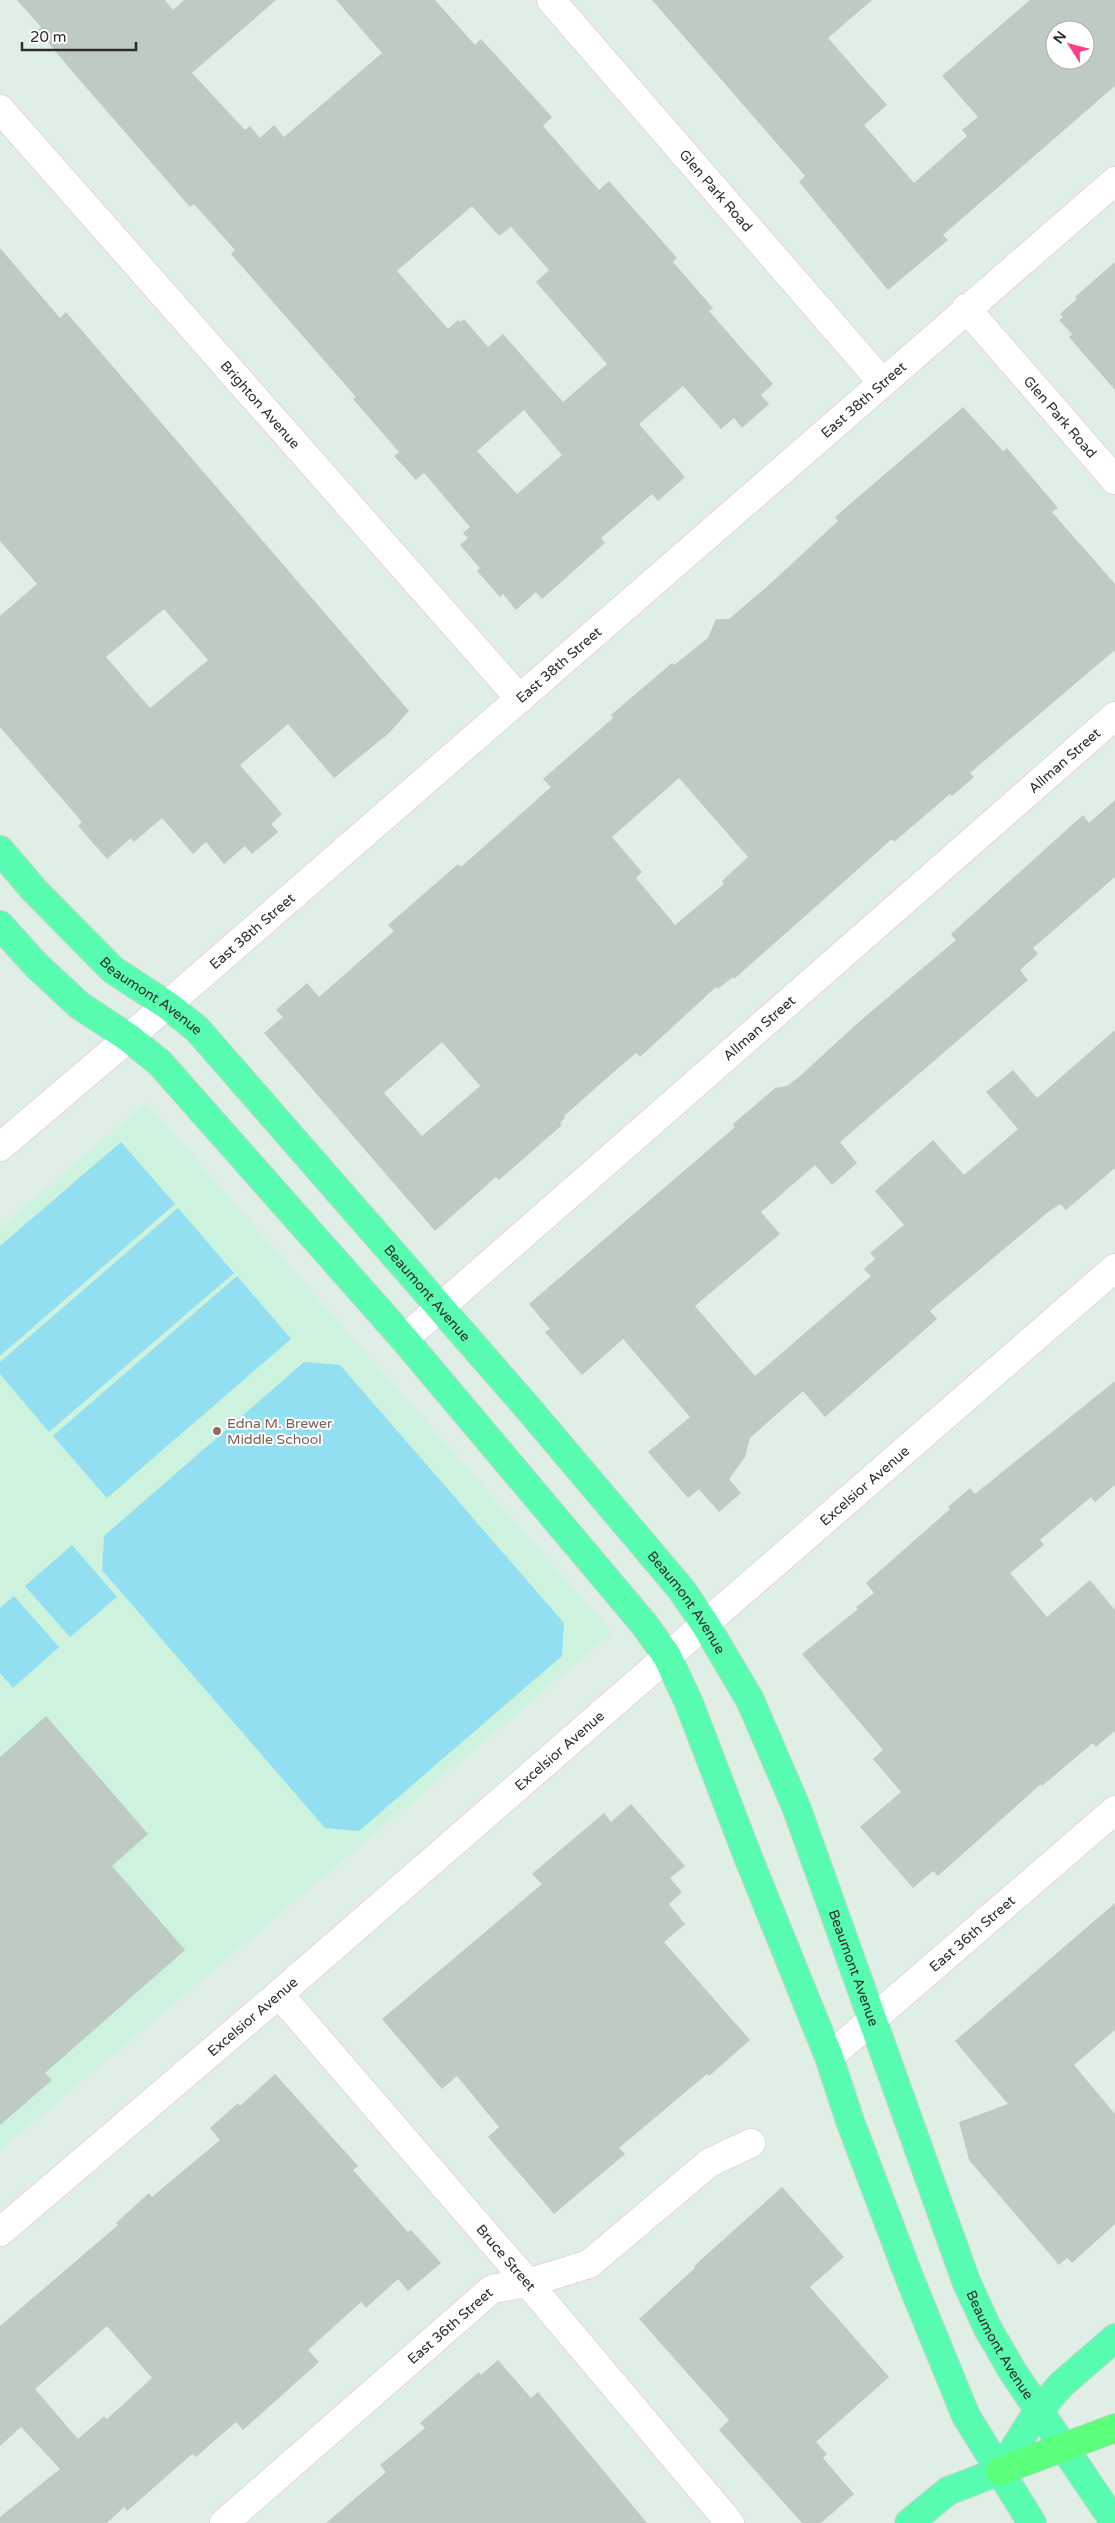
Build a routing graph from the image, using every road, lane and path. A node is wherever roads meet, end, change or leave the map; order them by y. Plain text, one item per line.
1 (551, 0) edge
2 (0, 109) edge
3 (1115, 181) edge
4 (966, 308) junction
5 (882, 382) junction
6 (1115, 480) edge
7 (520, 699) junction
8 (1115, 716) edge
9 (0, 850) edge
10 (0, 925) edge
11 (167, 1005) junction
12 (129, 1038) junction
13 (0, 1147) edge
14 (1115, 1268) edge
15 (441, 1306) junction
16 (404, 1339) junction
17 (705, 1624) junction
18 (667, 1656) junction
19 (1115, 1810) edge
20 (279, 1994) junction
21 (872, 2019) junction
22 (829, 2057) junction
23 (751, 2143) dead end
24 (0, 2232) edge
25 (528, 2283) junction
26 (1115, 2338) edge
27 (1038, 2411) junction
28 (1115, 2428) edge
29 (1062, 2447) junction
30 (1000, 2471) junction
31 (224, 2523) edge
32 (730, 2523) edge
33 (909, 2523) edge
34 (1032, 2523) edge
35 (1115, 2523) edge

1 - 5 street, Glen Park Road
2 - 7 street, Brighton Avenue
3 - 4 street, East 38th Street
4 - 5 street, East 38th Street
4 - 6 street, Glen Park Road
5 - 7 street, East 38th Street
7 - 11 street, East 38th Street
8 - 15 street, Allman Street
9 - 11 main road, Beaumont Avenue
10 - 12 main road
11 - 12 street, East 38th Street
11 - 15 main road, Beaumont Avenue
12 - 13 street, East 38th Street
12 - 16 main road
14 - 17 street, Excelsior Avenue
15 - 16 street, Allman Street
15 - 17 main road, Beaumont Avenue
16 - 18 main road
17 - 18 street, Excelsior Avenue
17 - 21 main road, Beaumont Avenue
18 - 20 street, Excelsior Avenue
18 - 22 main road
19 - 21 street, East 36th Street
20 - 24 street, Excelsior Avenue
20 - 25 street, Bruce Street
21 - 22 street, East 36th Street
21 - 27 main road, Beaumont Avenue
22 - 30 main road
23 - 25 street, East 36th Street
25 - 31 street, East 36th Street
25 - 32 street, Bruce Street
26 - 27 main road
27 - 29 main road, Beaumont Avenue
27 - 30 main road
28 - 29 highway
29 - 30 highway
29 - 35 main road, Beaumont Avenue
30 - 33 main road
30 - 34 main road

